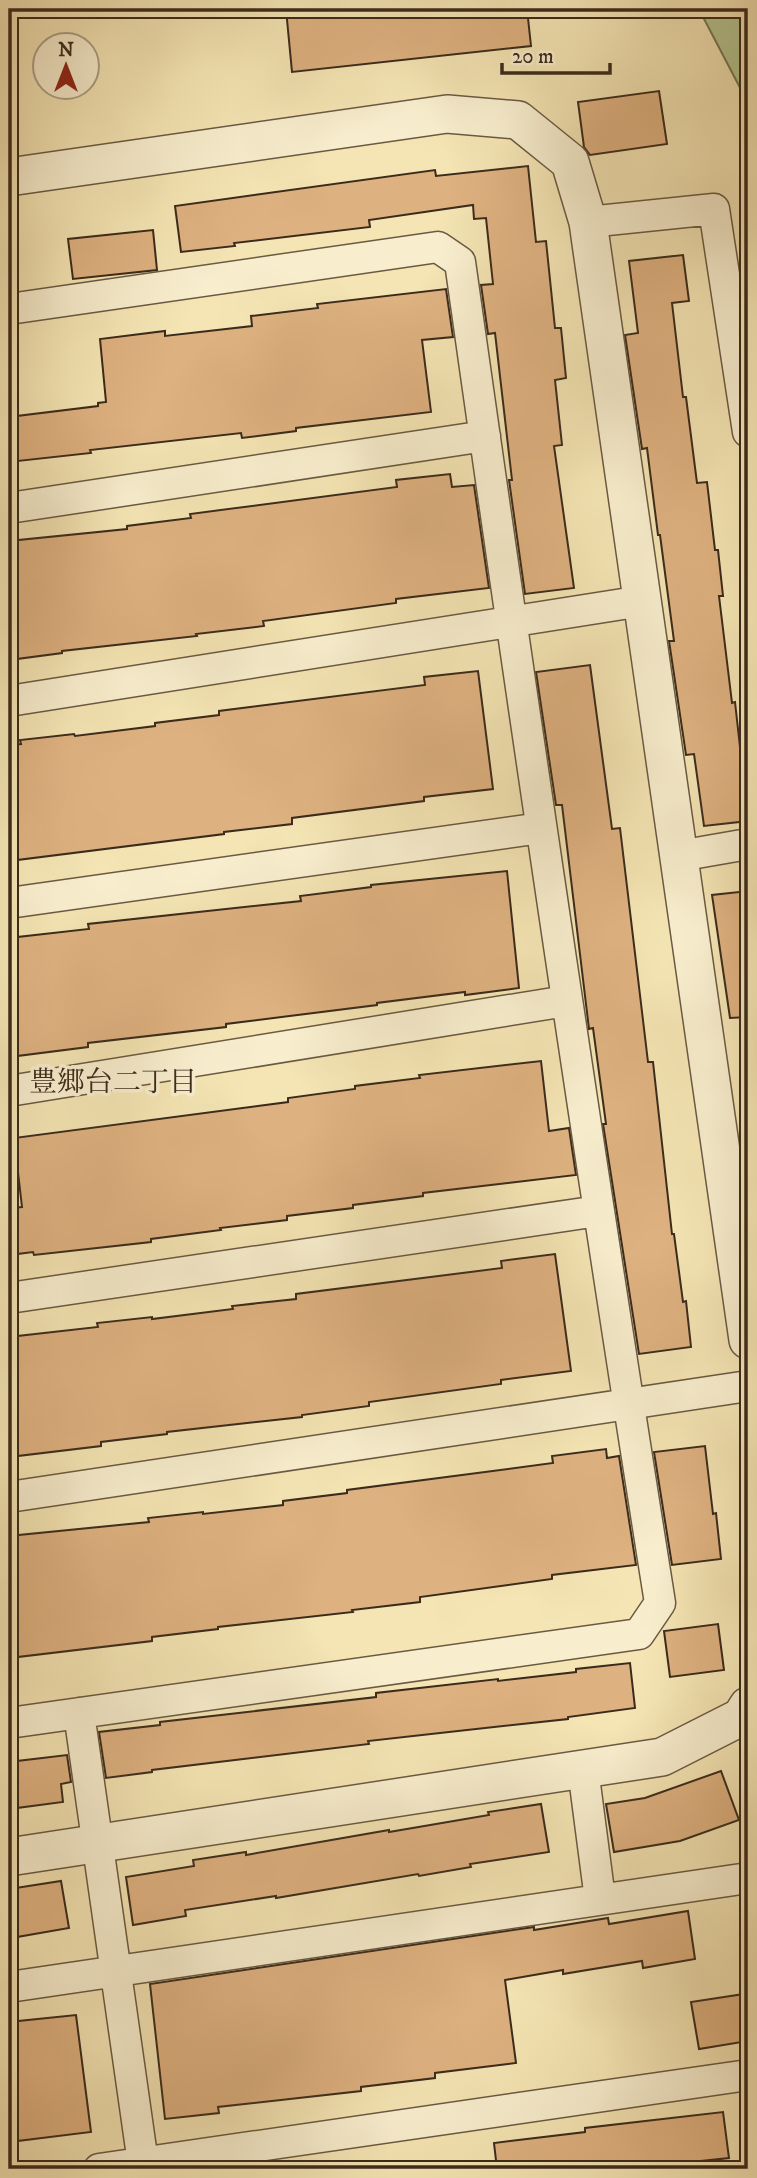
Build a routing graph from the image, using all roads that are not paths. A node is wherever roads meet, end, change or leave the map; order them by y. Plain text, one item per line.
1 (9, 177) edge
2 (588, 222) junction
3 (9, 309) edge
4 (748, 432) edge
5 (485, 436) junction
6 (9, 508) edge
7 (642, 601) junction
8 (511, 622) junction
9 (9, 701) edge
10 (541, 828) junction
11 (748, 844) edge
12 (679, 856) junction
13 (9, 903) edge
14 (566, 1001) junction
15 (9, 1091) edge
16 (597, 1211) junction
17 (9, 1298) edge
18 (748, 1340) edge
19 (748, 1386) edge
20 (628, 1403) junction
21 (9, 1497) edge
22 (748, 1706) edge
23 (79, 1713) junction
24 (9, 1723) edge
25 (583, 1769) junction
26 (99, 1844) junction
27 (9, 1857) edge
28 (748, 1878) edge
29 (600, 1899) junction
30 (116, 1970) junction
31 (9, 1987) edge
32 (748, 2075) edge
33 (200, 2162) edge
34 (143, 2163) junction
35 (99, 2169) edge

1 - 2 street
2 - 4 street
2 - 7 street
3 - 5 street
5 - 6 street
5 - 8 street
7 - 8 street
7 - 12 street
8 - 9 street
8 - 10 street
10 - 13 street
10 - 14 street
11 - 12 street
12 - 18 street
14 - 15 street
14 - 16 street
16 - 17 street
16 - 20 street
19 - 20 street
20 - 21 street
20 - 23 street
22 - 25 street
23 - 24 street
23 - 26 street
25 - 26 street
25 - 29 street
26 - 27 street
26 - 30 street
28 - 29 street
29 - 30 street
30 - 31 street
30 - 34 street
32 - 33 street
33 - 34 street
34 - 35 street

